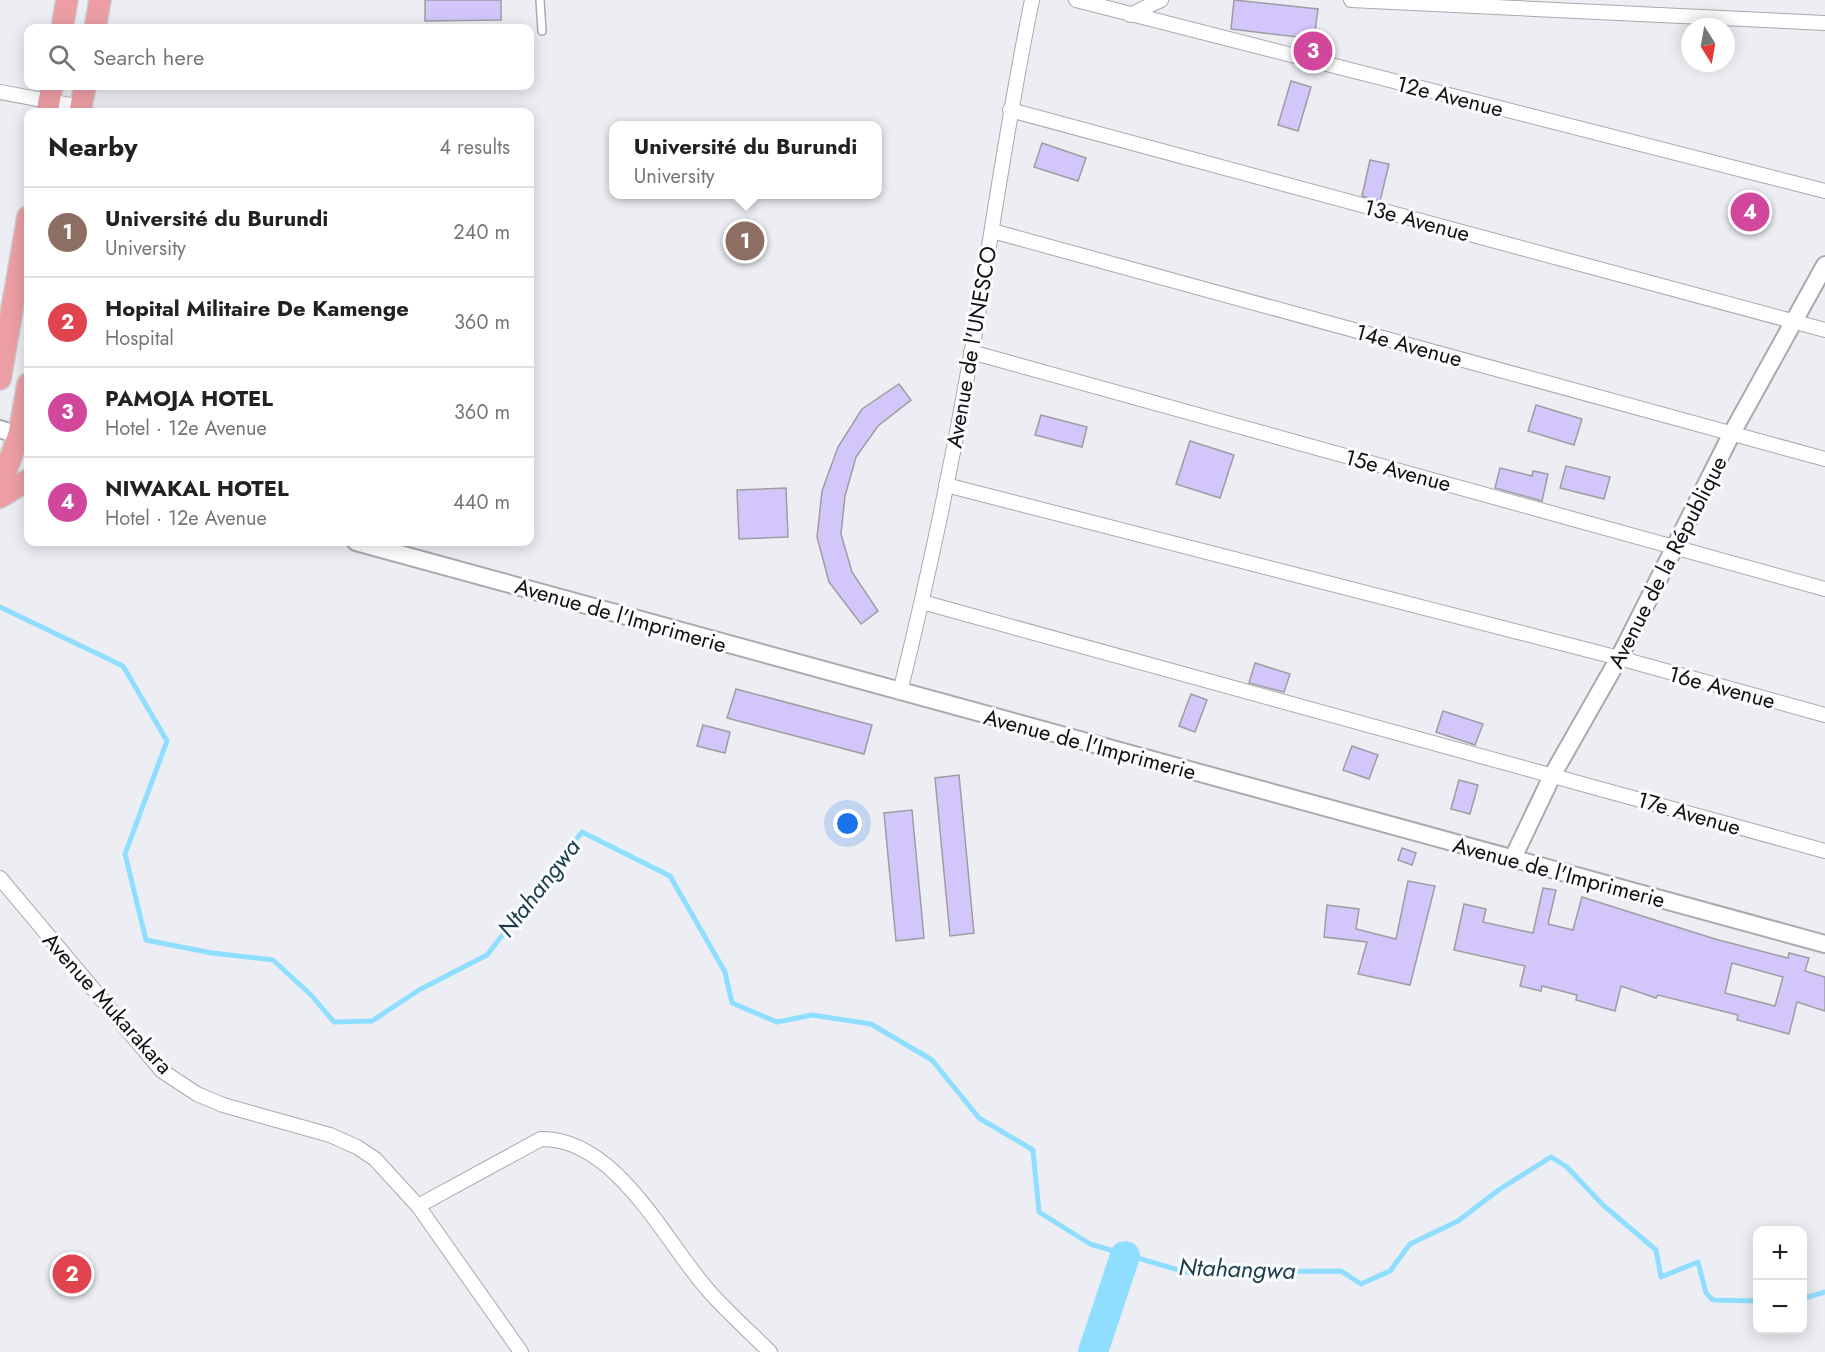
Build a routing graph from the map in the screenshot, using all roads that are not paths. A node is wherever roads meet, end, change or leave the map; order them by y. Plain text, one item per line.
1 (67, 0) edge
2 (100, 0) edge
3 (540, 0) edge
4 (1032, 0) edge
5 (1076, 0) edge
6 (1161, 0) edge
7 (1351, 0) edge
8 (1131, 15) junction
9 (1825, 23) edge
10 (63, 24) edge
11 (96, 24) edge
12 (542, 31) dead end
13 (84, 90) edge
14 (0, 92) edge
15 (49, 100) edge
16 (74, 108) edge
17 (80, 108) edge
18 (1010, 110) junction
19 (1825, 191) edge
20 (992, 231) junction
21 (24, 240) edge
22 (1825, 265) edge
23 (1793, 321) junction
24 (1825, 330) edge
25 (971, 352) junction
26 (0, 379) edge
27 (24, 401) edge
28 (16, 434) edge
29 (1732, 434) junction
30 (1825, 459) edge
31 (24, 482) edge
32 (946, 484) junction
33 (0, 488) edge
34 (0, 497) edge
35 (371, 546) edge
36 (1676, 546) junction
37 (1825, 589) edge
38 (922, 602) junction
39 (1619, 658) junction
40 (900, 692) junction
41 (1825, 715) edge
42 (1553, 774) junction
43 (1825, 851) edge
44 (1512, 860) junction
45 (0, 878) edge
46 (1825, 944) edge
47 (418, 1206) junction
48 (521, 1352) edge
49 (770, 1352) edge

1 - 10 main road
2 - 11 main road
3 - 12 lane
4 - 18 street, Avenue de l'UNESCO
5 - 8 street, 12e Avenue
6 - 8 street
7 - 9 street
8 - 19 street, 12e Avenue
13 - 17 main road
14 - 15 street
15 - 16 street
18 - 20 street, Avenue de l'UNESCO
18 - 23 street, 13e Avenue
20 - 25 street, Avenue de l'UNESCO
20 - 29 street, 14e Avenue
21 - 26 main road
22 - 23 street, Avenue de la République
23 - 24 street, 13e Avenue
23 - 29 street, Avenue de la République
25 - 32 street, Avenue de l'UNESCO
25 - 36 street, 15e Avenue
27 - 28 main road
28 - 33 main road
29 - 30 street, 14e Avenue
29 - 36 street, Avenue de la République
31 - 34 main road
32 - 38 street, Avenue de l'UNESCO
32 - 39 street, 16e Avenue
35 - 40 street, Avenue de l'Imprimerie
36 - 37 street, 15e Avenue
36 - 39 street, Avenue de la République
38 - 40 street, Avenue de l'UNESCO
38 - 42 street, 17e Avenue
39 - 41 street, 16e Avenue
39 - 42 street, Avenue de la République
40 - 44 street, Avenue de l'Imprimerie
42 - 43 street, 17e Avenue
42 - 44 street, Avenue de la République
44 - 46 street, Avenue de l'Imprimerie
45 - 47 street, Avenue Mukarakara
47 - 48 street, Avenue Mukarakara
47 - 49 street

